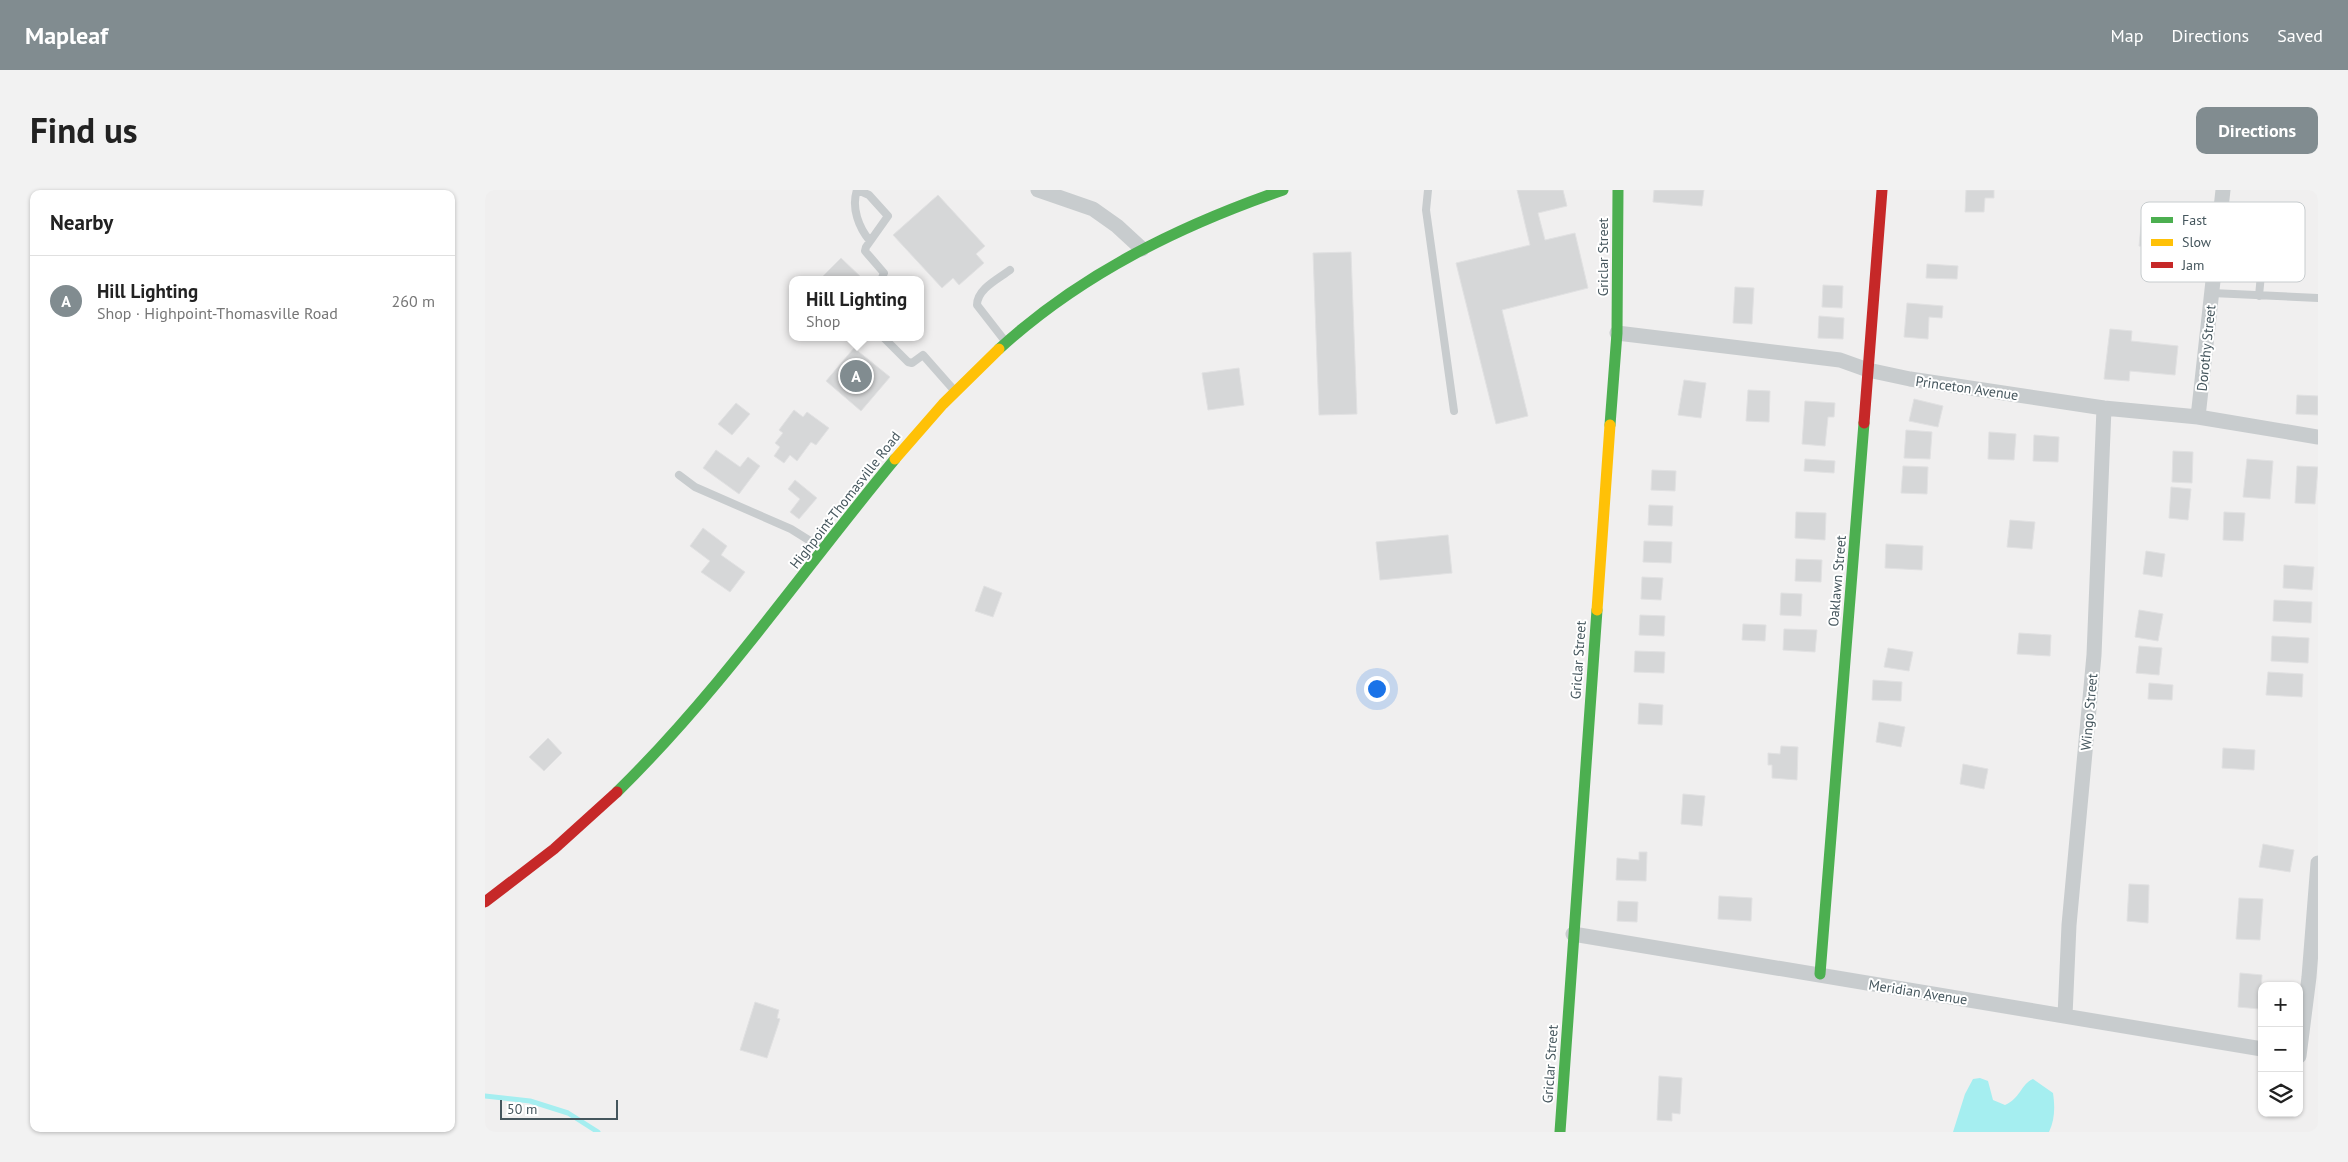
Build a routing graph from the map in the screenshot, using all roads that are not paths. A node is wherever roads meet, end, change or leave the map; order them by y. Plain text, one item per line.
1 (857, 190) edge
2 (1038, 190) edge
3 (1283, 190) edge
4 (1428, 190) edge
5 (1618, 190) edge
6 (1882, 190) edge
7 (870, 241) junction
8 (1142, 248) junction
9 (1010, 270) dead end
10 (883, 276) edge
11 (2213, 282) edge
12 (2260, 282) edge
13 (2212, 293) junction
14 (2259, 296) junction
15 (2318, 298) edge
16 (1617, 333) junction
17 (887, 341) edge
18 (1006, 343) junction
19 (1868, 370) junction
20 (956, 393) junction
21 (2104, 408) junction
22 (1454, 411) dead end
23 (2198, 418) junction
24 (2318, 437) edge
25 (679, 475) dead end
26 (825, 550) junction
27 (2318, 863) edge
28 (485, 902) edge
29 (1573, 934) junction
30 (1820, 974) junction
31 (2065, 1016) junction
32 (2303, 1027) edge
33 (2258, 1048) edge
34 (1560, 1132) edge

1 - 7 lane
1 - 7 lane
2 - 8 street
3 - 8 street, Highpoint-Thomasville Road
4 - 22 lane
5 - 16 street, Griclar Street
6 - 19 street, Oaklawn Street
7 - 10 lane
8 - 18 street, Highpoint-Thomasville Road
9 - 18 lane
11 - 13 street, Dorothy Street
12 - 14 lane
13 - 14 lane
13 - 23 street, Dorothy Street
14 - 15 lane
16 - 19 street, Princeton Avenue
16 - 29 street, Griclar Street
17 - 20 lane
18 - 20 street, Highpoint-Thomasville Road
19 - 21 street, Princeton Avenue
19 - 30 street, Oaklawn Street
20 - 26 street, Highpoint-Thomasville Road
21 - 23 street, Princeton Avenue
21 - 31 street, Wingo Street
23 - 24 street, Princeton Avenue
25 - 26 lane
26 - 28 street, Highpoint-Thomasville Road
27 - 32 street
29 - 30 street, Meridian Avenue
29 - 34 street, Griclar Street
30 - 31 street, Meridian Avenue
31 - 33 street, Meridian Avenue

